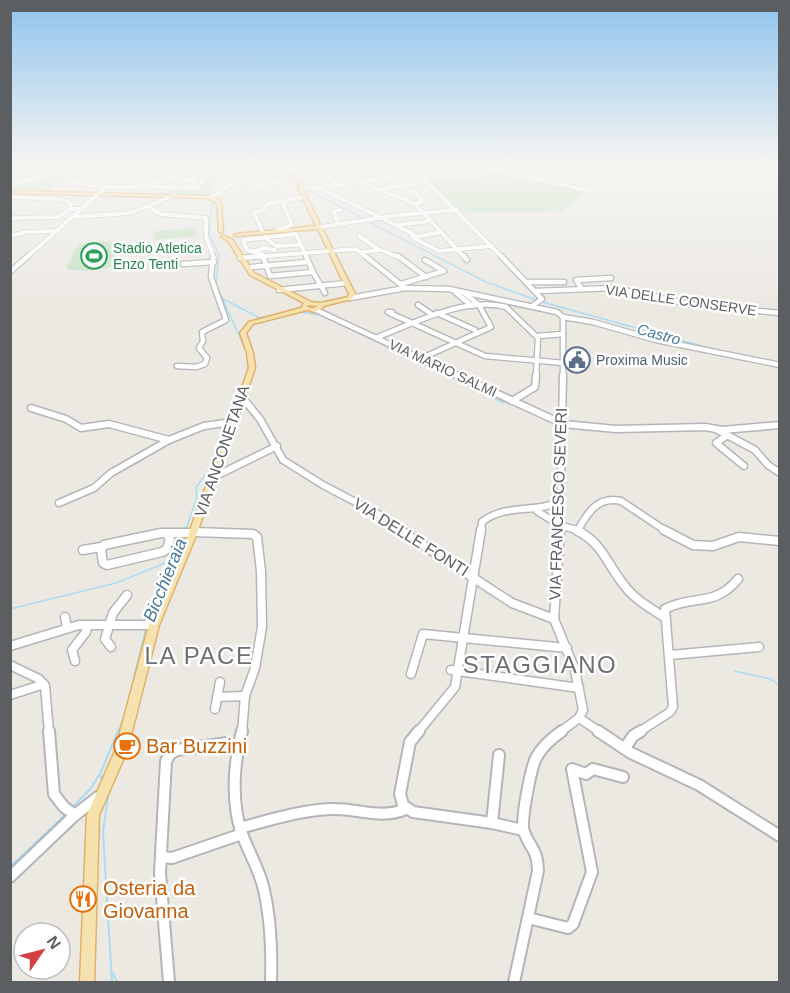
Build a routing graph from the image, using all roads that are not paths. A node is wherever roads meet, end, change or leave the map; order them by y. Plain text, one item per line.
1 (65, 212) edge
2 (78, 212) edge
3 (134, 212) edge
4 (158, 212) edge
5 (222, 212) edge
6 (256, 212) edge
7 (287, 212) edge
8 (312, 212) edge
9 (334, 212) edge
10 (364, 212) edge
11 (431, 212) edge
12 (460, 212) edge
13 (424, 213) junction
14 (10, 218) edge
15 (72, 218) junction
16 (376, 219) junction
17 (385, 219) junction
18 (431, 221) junction
19 (339, 225) junction
20 (397, 225) junction
21 (320, 227) junction
22 (308, 228) junction
23 (277, 230) junction
24 (56, 232) junction
25 (441, 232) junction
26 (229, 233) junction
27 (263, 234) junction
28 (10, 236) edge
29 (358, 237) dead end
30 (415, 237) junction
31 (301, 245) junction
32 (492, 246) junction
33 (378, 249) junction
34 (458, 249) junction
35 (331, 250) junction
36 (387, 250) junction
37 (280, 251) junction
38 (253, 252) junction
39 (304, 252) junction
40 (362, 254) junction
41 (263, 255) junction
42 (240, 258) junction
43 (425, 260) dead end
44 (467, 260) dead end
45 (214, 262) junction
46 (308, 262) junction
47 (183, 264) dead end
48 (266, 266) junction
49 (252, 267) dead end
50 (10, 272) edge
51 (313, 272) junction
52 (426, 277) junction
53 (611, 278) dead end
54 (527, 282) junction
55 (564, 282) dead end
56 (347, 283) junction
57 (319, 286) junction
58 (403, 286) junction
59 (582, 289) junction
60 (279, 290) junction
61 (458, 291) junction
62 (536, 291) junction
63 (325, 293) dead end
64 (472, 297) junction
65 (350, 298) junction
66 (418, 304) dead end
67 (478, 304) junction
68 (306, 305) junction
69 (532, 306) junction
70 (320, 308) junction
71 (780, 313) edge
72 (392, 314) dead end
73 (435, 314) junction
74 (563, 317) junction
75 (412, 324) junction
76 (475, 330) dead end
77 (563, 334) junction
78 (538, 336) junction
79 (378, 337) junction
80 (455, 344) junction
81 (423, 358) junction
82 (537, 362) junction
83 (564, 363) junction
84 (780, 365) edge
85 (177, 366) dead end
86 (242, 397) junction
87 (512, 401) junction
88 (31, 408) dead end
89 (230, 422) junction
90 (563, 424) junction
91 (780, 424) edge
92 (716, 429) junction
93 (726, 436) junction
94 (169, 440) junction
95 (277, 446) junction
96 (744, 466) dead end
97 (780, 473) edge
98 (213, 475) junction
99 (561, 501) junction
100 (59, 503) dead end
101 (542, 511) junction
102 (560, 514) junction
103 (559, 525) junction
104 (578, 530) junction
105 (166, 533) junction
106 (190, 533) junction
107 (780, 541) edge
108 (101, 547) junction
109 (83, 550) dead end
110 (473, 576) junction
111 (738, 579) dead end
112 (127, 595) dead end
113 (65, 617) dead end
114 (664, 617) junction
115 (554, 619) junction
116 (88, 625) junction
117 (110, 625) junction
118 (154, 625) junction
119 (67, 627) junction
120 (464, 637) junction
121 (10, 646) edge
122 (759, 646) dead end
123 (111, 647) dead end
124 (567, 648) junction
125 (670, 655) junction
126 (75, 661) dead end
127 (10, 665) edge
128 (455, 670) junction
129 (411, 674) dead end
130 (220, 682) dead end
131 (44, 684) junction
132 (579, 688) junction
133 (10, 695) edge
134 (245, 696) junction
135 (217, 697) junction
136 (215, 709) dead end
137 (579, 718) junction
138 (237, 745) junction
139 (625, 748) junction
140 (498, 755) dead end
141 (623, 777) dead end
142 (100, 796) junction
143 (406, 809) junction
144 (70, 812) junction
145 (492, 823) junction
146 (523, 830) junction
147 (241, 831) junction
148 (780, 837) edge
149 (162, 857) junction
150 (10, 877) edge
151 (528, 918) junction
152 (87, 982) edge
153 (169, 982) edge
154 (272, 982) edge
155 (514, 982) edge

1 - 14 street
2 - 15 street
3 - 15 street
4 - 45 street
5 - 26 main road
6 - 27 street
7 - 23 street
8 - 21 main road
9 - 19 street
10 - 16 street
11 - 13 street
12 - 32 street
13 - 17 street
13 - 18 street
15 - 24 street
16 - 17 street
16 - 19 street
17 - 20 street
18 - 20 street
18 - 25 street
19 - 21 street
20 - 30 street
21 - 22 main road
21 - 22 main road
21 - 35 main road
22 - 23 main road
23 - 27 main road
24 - 28 street
24 - 50 street
25 - 30 street
25 - 34 street
26 - 27 main road
26 - 42 main road
27 - 31 street
27 - 37 street
27 - 38 street
29 - 33 street
30 - 34 street
31 - 37 street
31 - 39 street
32 - 34 street
32 - 54 street
33 - 36 street
33 - 40 street
34 - 44 street
35 - 39 street
35 - 40 street
35 - 56 main road
36 - 40 street
36 - 52 street
37 - 38 street
37 - 39 street
37 - 41 street
38 - 41 street
39 - 46 street
40 - 58 street
41 - 42 street
41 - 48 street
42 - 60 main road
43 - 52 street
45 - 47 street
45 - 85 street
46 - 48 street
46 - 51 street
48 - 49 street
48 - 51 street
51 - 57 street
52 - 58 street
53 - 59 street, VIA DELLE CONSERVE
54 - 55 street
54 - 62 street
56 - 57 street
56 - 65 main road
57 - 60 street
57 - 63 street
58 - 61 street
58 - 65 street
59 - 62 street, VIA DELLE CONSERVE
59 - 71 street, VIA DELLE CONSERVE
60 - 68 main road
61 - 64 street
61 - 64 street
62 - 69 street
64 - 67 street
64 - 69 street
64 - 73 street
65 - 70 main road, VIA ANCONETANA
66 - 73 street
67 - 78 street
67 - 80 street
68 - 70 main road, VIA ANCONETANA
68 - 86 main road, VIA ANCONETANA
69 - 74 street
70 - 79 street, VIA MARIO SALMI
72 - 75 street
73 - 75 street
73 - 76 street
74 - 77 street, VIA FRANCESCO SEVERI
74 - 84 street
75 - 79 street
75 - 80 street
77 - 78 street
77 - 83 street, VIA FRANCESCO SEVERI
78 - 82 street
79 - 81 street, VIA MARIO SALMI
80 - 81 street
80 - 82 street
81 - 87 street, VIA MARIO SALMI
82 - 83 street
82 - 87 street
83 - 90 street, VIA FRANCESCO SEVERI
86 - 89 main road, VIA ANCONETANA
86 - 95 street, VIA DELLE FONTI
87 - 90 street, VIA MARIO SALMI
88 - 94 street
89 - 94 street
89 - 98 main road, VIA ANCONETANA
90 - 92 street, VIA MARIO SALMI
90 - 99 street, VIA FRANCESCO SEVERI
91 - 92 street, VIA MARIO SALMI
92 - 93 street
93 - 96 street
93 - 97 street
94 - 100 street
95 - 98 street
95 - 110 street, VIA DELLE FONTI
98 - 106 main road, VIA ANCONETANA
99 - 101 street
99 - 102 street, VIA FRANCESCO SEVERI
101 - 102 street
101 - 103 street
101 - 110 street
102 - 103 street, VIA FRANCESCO SEVERI
103 - 104 street
103 - 115 street, VIA FRANCESCO SEVERI
104 - 107 street
104 - 114 street
105 - 106 street
105 - 108 street
105 - 108 street
106 - 118 main road, VIA ANCONETANA
106 - 134 street
108 - 109 street
110 - 115 street, VIA DELLE FONTI
110 - 120 street
111 - 114 street
112 - 117 street
113 - 119 street
114 - 125 street
115 - 124 street, VIA FRANCESCO SEVERI
116 - 117 street
116 - 119 street
116 - 126 street
117 - 118 street
117 - 123 street
118 - 142 main road, VIA ANCONETANA
119 - 121 street
120 - 124 street
120 - 128 street
120 - 129 street
122 - 125 street
124 - 132 street, VIA FRANCESCO SEVERI
125 - 139 street
127 - 131 street
128 - 132 street
128 - 143 street
130 - 135 street
131 - 133 street
131 - 144 street
132 - 137 street, VIA FRANCESCO SEVERI
134 - 135 street
134 - 138 street
135 - 136 street
137 - 139 street
137 - 146 street
138 - 147 street
138 - 149 street
139 - 148 street
140 - 145 street
141 - 151 street
142 - 144 street
142 - 152 main road, VIA ANCONETANA
143 - 145 street
143 - 147 street
144 - 150 street
145 - 146 street
146 - 151 street
147 - 149 street
147 - 154 street
149 - 153 street
151 - 155 street

